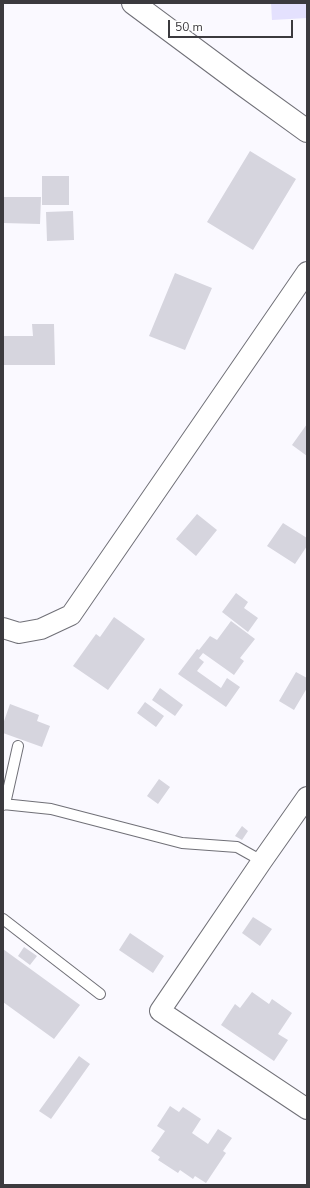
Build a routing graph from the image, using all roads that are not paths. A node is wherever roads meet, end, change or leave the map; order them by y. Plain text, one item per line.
1 (133, 3) edge
2 (307, 131) edge
3 (307, 272) edge
4 (3, 628) edge
5 (18, 746) dead end
6 (307, 797) edge
7 (4, 805) edge
8 (262, 861) junction
9 (3, 919) edge
10 (100, 994) dead end
11 (307, 1109) edge

1 - 2 main road
3 - 4 street
5 - 7 lane
6 - 8 street
7 - 8 lane
8 - 11 street
9 - 10 lane

